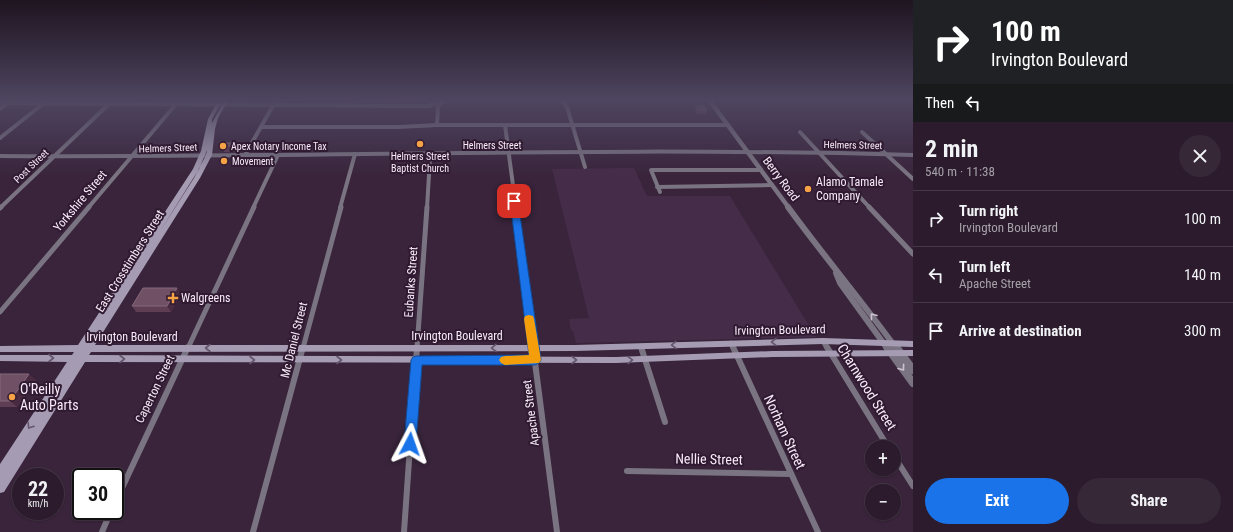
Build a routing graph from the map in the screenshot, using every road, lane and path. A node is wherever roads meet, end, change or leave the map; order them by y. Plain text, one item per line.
1 (505, 125) edge
2 (572, 125) edge
3 (15, 126) edge
4 (86, 126) edge
5 (157, 126) edge
6 (212, 126) edge
7 (421, 126) edge
8 (729, 126) edge
9 (261, 127) joint
10 (800, 132) dead end
11 (862, 132) dead end
12 (0, 138) edge
13 (580, 152) junction
14 (747, 152) junction
15 (432, 153) junction
16 (508, 153) junction
17 (820, 153) junction
18 (356, 154) junction
19 (885, 154) junction
20 (206, 155) junction
21 (245, 155) junction
22 (278, 155) junction
23 (913, 155) edge
24 (0, 156) edge
25 (54, 156) junction
26 (130, 157) junction
27 (585, 167) dead end
28 (760, 170) junction
29 (913, 178) edge
30 (772, 186) junction
31 (657, 187) junction
32 (660, 192) dead end
33 (0, 208) edge
34 (913, 254) edge
35 (834, 269) junction
36 (0, 312) edge
37 (823, 341) junction
38 (731, 343) junction
39 (883, 343) junction
40 (893, 343) junction
41 (713, 344) junction
42 (913, 344) edge
43 (641, 347) junction
44 (0, 348) edge
45 (188, 348) junction
46 (303, 348) junction
47 (418, 348) junction
48 (533, 348) junction
49 (28, 349) junction
50 (84, 349) junction
51 (831, 353) junction
52 (891, 353) junction
53 (901, 353) junction
54 (913, 353) edge
55 (737, 355) junction
56 (700, 357) junction
57 (0, 358) edge
58 (21, 358) junction
59 (78, 359) junction
60 (183, 359) junction
61 (645, 359) junction
62 (300, 360) junction
63 (416, 360) junction
64 (535, 360) junction
65 (913, 370) edge
66 (913, 383) edge
67 (664, 422) dead end
68 (884, 440) edge
69 (21, 447) junction
70 (901, 467) edge
71 (627, 471) dead end
72 (0, 473) edge
73 (791, 474) junction
74 (124, 484) edge
75 (913, 486) edge
76 (0, 488) edge
77 (107, 520) edge
78 (102, 532) edge
79 (253, 532) edge
80 (404, 532) edge
81 (557, 532) edge
82 (818, 532) edge

1 - 16 street, Apache Street
2 - 13 street
3 - 12 street
4 - 25 street, Post Street
5 - 26 street, Yorkshire Street
6 - 20 main road, East Crosstimbers Street
7 - 9 street
8 - 14 street, Berry Road
9 - 21 street
10 - 17 street
11 - 19 street
13 - 14 street, Helmers Street
13 - 16 street, Helmers Street
13 - 27 street
14 - 17 street, Helmers Street
14 - 28 street, Berry Road
15 - 16 street, Helmers Street
15 - 18 street, Helmers Street
15 - 47 street, Eubanks Street
16 - 48 street, Apache Street
17 - 19 street, Helmers Street
17 - 34 street
18 - 22 street, Helmers Street
18 - 46 street, Mc Daniel Street
19 - 23 street, Helmers Street
19 - 29 street
20 - 21 street, Helmers Street
20 - 26 street, Helmers Street
20 - 50 main road, East Crosstimbers Street
21 - 22 street, Helmers Street
22 - 45 street, Caperton Street
24 - 25 street, Helmers Street
25 - 26 street, Helmers Street
25 - 33 street, Post Street
26 - 36 street, Yorkshire Street
28 - 30 street, Berry Road
28 - 31 street
30 - 31 street
30 - 35 street, Berry Road
31 - 32 street
35 - 39 street, Berry Road
40 -> 35 street, Berry Road
37 -> 38 main road, Irvington Boulevard
37 - 39 main road, Irvington Boulevard
37 - 51 street, Charnwood Street
38 - 41 main road, Irvington Boulevard
38 - 55 street, Norham Street
39 - 40 main road, Irvington Boulevard
39 - 52 street, Berry Road
40 - 42 main road, Irvington Boulevard
40 - 53 street, Berry Road
41 -> 43 main road, Irvington Boulevard
41 - 56 main road
43 - 48 main road, Irvington Boulevard
43 - 61 street
44 - 49 main road, Irvington Boulevard
46 -> 45 main road, Irvington Boulevard
45 - 50 main road, Irvington Boulevard
45 - 60 street, Caperton Street
46 - 47 main road, Irvington Boulevard
46 - 62 street, Mc Daniel Street
48 -> 47 main road, Irvington Boulevard
47 - 63 street, Eubanks Street
48 - 64 street, Apache Street
49 - 50 main road, Irvington Boulevard
49 - 58 main road
50 - 59 main road, East Crosstimbers Street
51 - 52 main road, Irvington Boulevard
51 - 55 main road, Irvington Boulevard
51 - 68 street, Charnwood Street
52 - 53 main road, Irvington Boulevard
52 -> 66 street, Berry Road
53 - 54 main road, Irvington Boulevard
53 - 65 street, Berry Road
55 - 56 main road, Irvington Boulevard
55 - 73 street, Norham Street
56 - 61 main road, Irvington Boulevard
57 - 58 main road, Irvington Boulevard
58 -> 59 main road, Irvington Boulevard
59 -> 60 main road, Irvington Boulevard
59 - 69 main road, East Crosstimbers Street
60 -> 62 main road, Irvington Boulevard
60 - 74 street, Caperton Street
64 -> 61 main road, Irvington Boulevard
61 - 67 street
62 -> 63 main road, Irvington Boulevard
62 - 79 street, Mc Daniel Street
63 - 64 main road, Irvington Boulevard
63 - 80 street, Eubanks Street
64 - 81 street, Apache Street
69 - 72 main road, East Crosstimbers Street
69 - 76 main road, East Crosstimbers Street
70 - 75 street
71 - 73 street, Nellie Street
73 - 82 street, Norham Street
77 - 78 street

